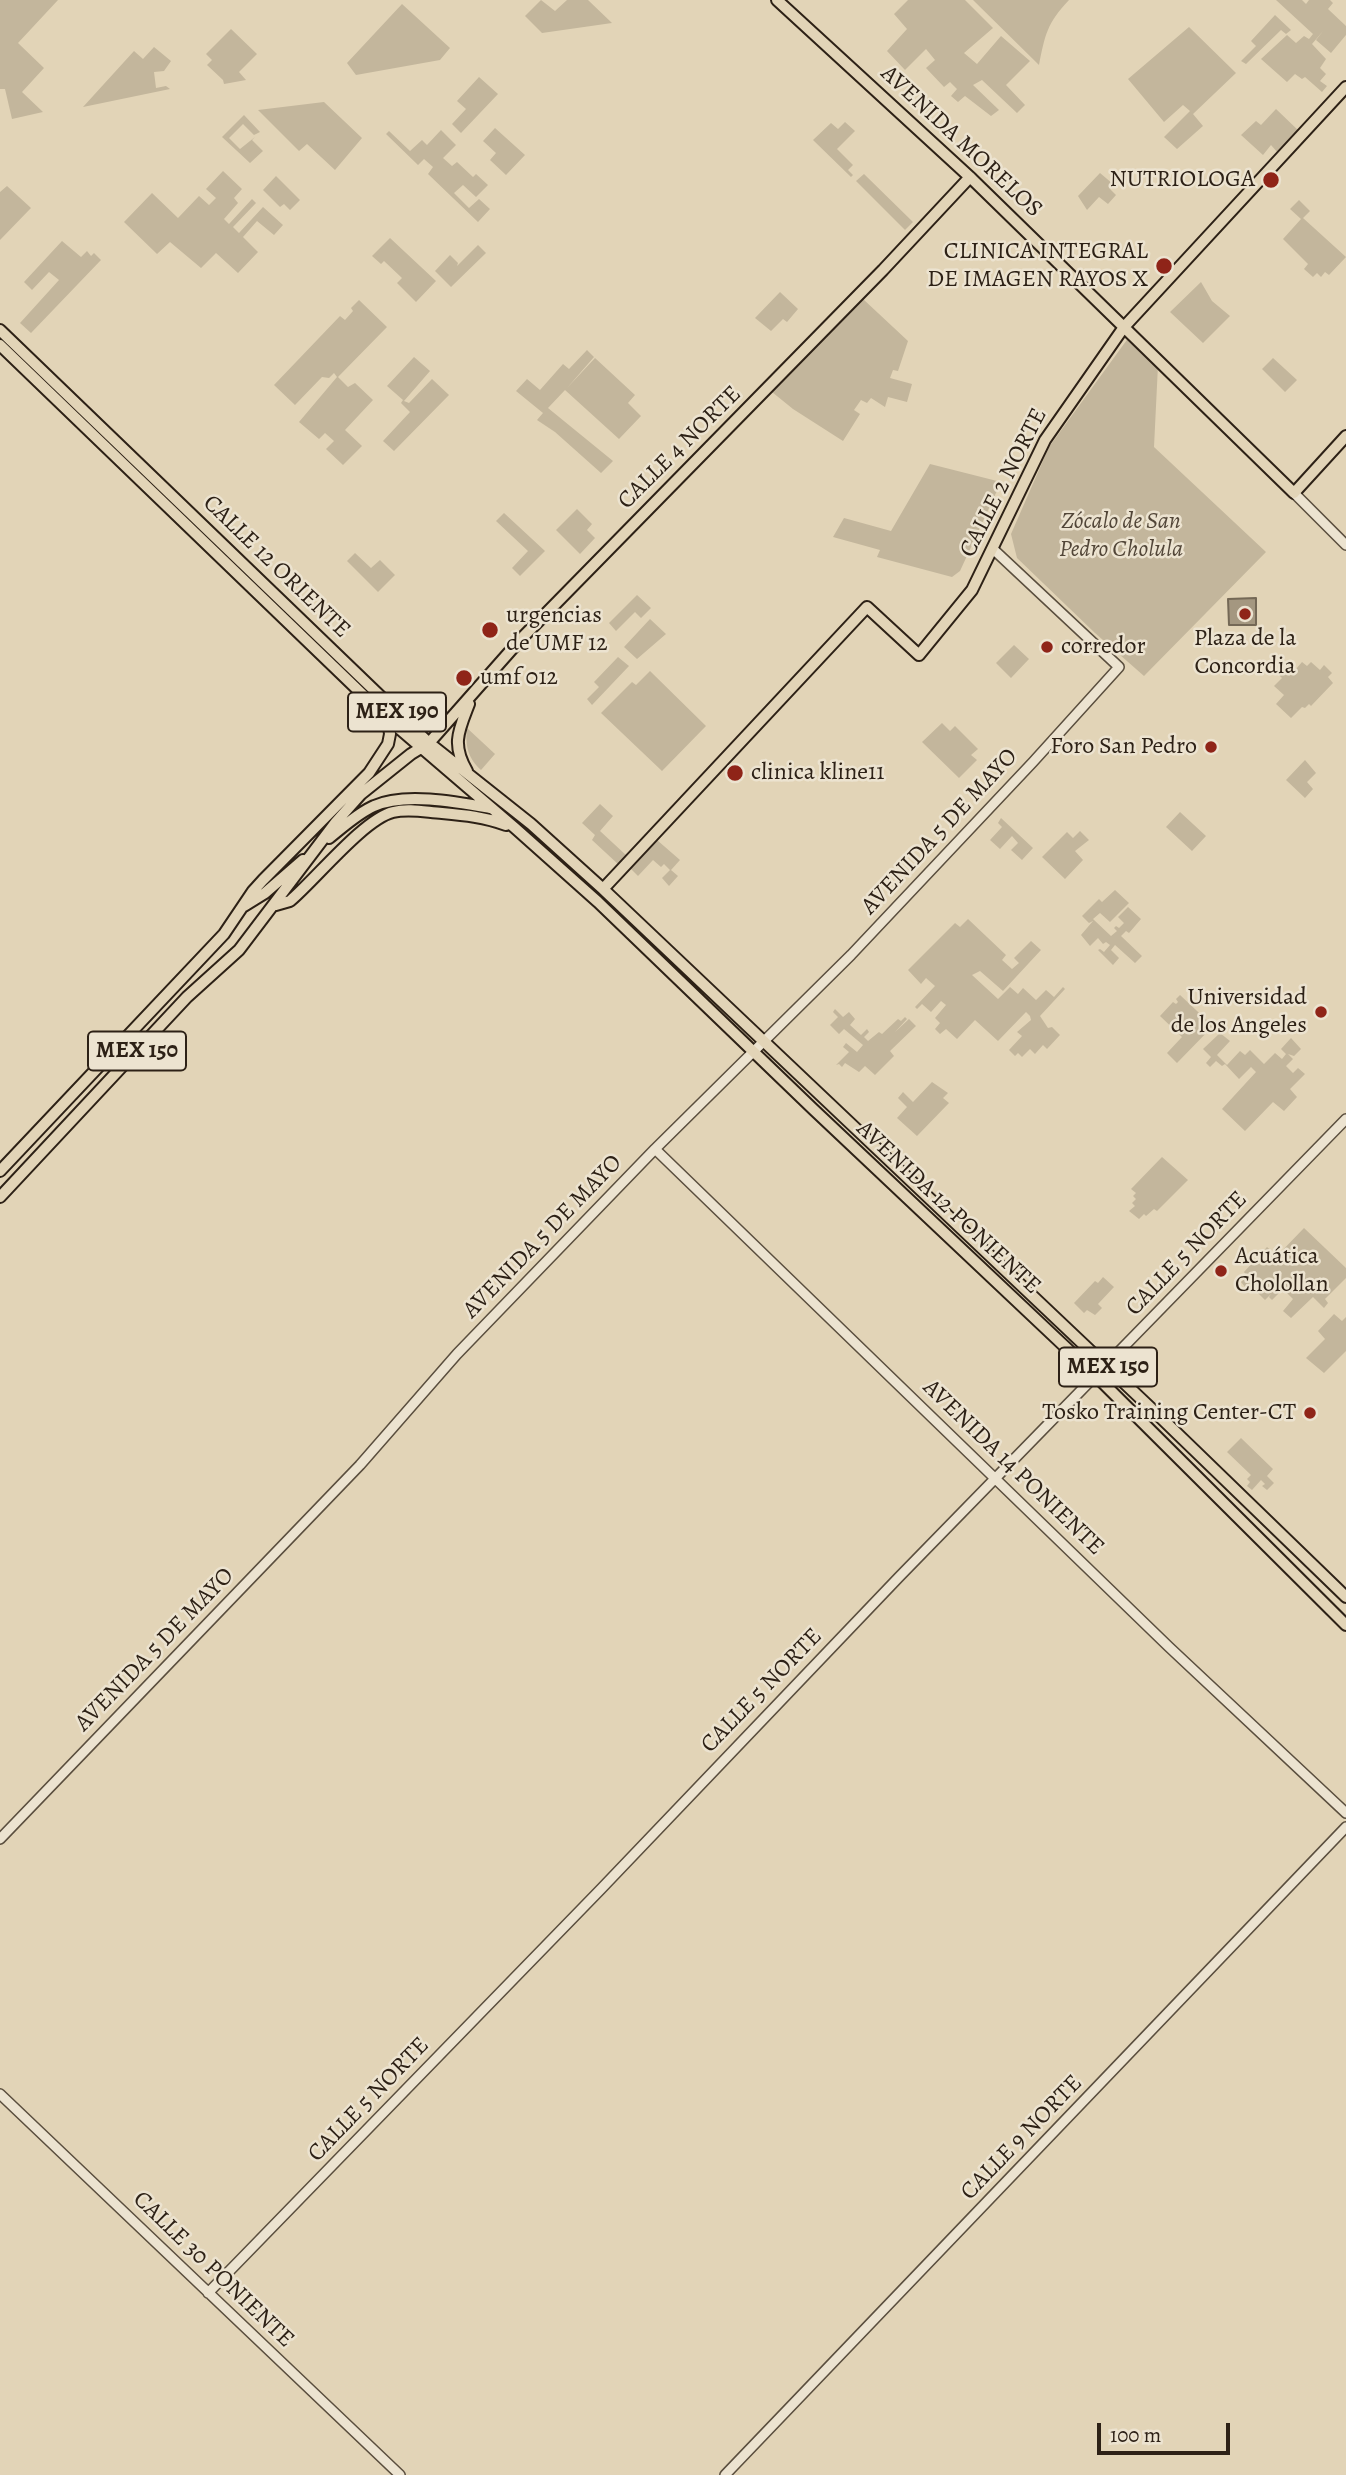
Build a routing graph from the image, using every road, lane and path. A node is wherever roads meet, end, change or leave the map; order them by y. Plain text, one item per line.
1 (777, 0) edge
2 (1346, 87) edge
3 (970, 177) junction
4 (1124, 327) junction
5 (0, 330) edge
6 (0, 345) edge
7 (1346, 436) edge
8 (1294, 493) junction
9 (1346, 545) edge
10 (993, 549) junction
11 (473, 695) junction
12 (388, 719) junction
13 (425, 746) junction
14 (471, 776) junction
15 (490, 808) junction
16 (531, 824) junction
17 (515, 828) junction
18 (319, 846) junction
19 (603, 889) junction
20 (244, 906) junction
21 (274, 906) junction
22 (764, 1042) junction
23 (754, 1052) junction
24 (1346, 1119) edge
25 (655, 1149) junction
26 (0, 1171) edge
27 (0, 1197) edge
28 (1105, 1364) junction
29 (1095, 1375) junction
30 (996, 1480) junction
31 (1346, 1597) edge
32 (1346, 1625) edge
33 (1346, 1813) edge
34 (1346, 1827) edge
35 (0, 1839) edge
36 (0, 2094) edge
37 (208, 2293) junction
38 (400, 2475) edge
39 (724, 2475) edge

1 - 3 main road, AVENIDA MORELOS
2 - 4 main road, CALLE 2 NORTE
3 - 4 main road, AVENIDA MORELOS
3 - 11 main road, CALLE 4 NORTE
4 - 8 main road, AVENIDA MORELOS
4 - 10 main road, CALLE 2 NORTE
5 - 13 main road, CALLE 12 ORIENTE / MEX 190
6 - 12 main road, CALLE 12 ORIENTE / MEX 190
7 - 8 main road
8 - 9 street
10 - 19 main road, CALLE 2 NORTE
10 - 22 street, AVENIDA 5 DE MAYO
11 - 13 main road, CALLE 4 NORTE
11 - 14 main road
12 - 13 main road, CALLE 12 ORIENTE / MEX 190
12 - 20 main road
13 - 14 main road, CALLE 12 ORIENTE / MEX 190
13 - 15 main road, CALLE 12 ORIENTE / MEX 190
13 - 18 main road, CALLE 4 NORTE
14 - 16 main road, CALLE 12 ORIENTE / MEX 190
15 - 16 main road, MEX 150
15 - 17 main road, CALLE 12 ORIENTE / MEX 190
15 - 18 main road, MEX 150
16 - 19 main road, AVENIDA 12 PONIENTE / MEX 150
17 - 21 main road, MEX 150
17 - 23 main road, AVENIDA 12 PONIENTE / MEX 150
18 - 20 main road, MEX 150
18 - 21 main road
19 - 22 main road, AVENIDA 12 PONIENTE / MEX 150
20 - 26 main road, MEX 150
21 - 27 main road, MEX 150
22 - 23 street, AVENIDA 5 DE MAYO
22 - 28 main road, AVENIDA 12 PONIENTE / MEX 150
23 - 25 street, AVENIDA 5 DE MAYO
23 - 29 main road, AVENIDA 12 PONIENTE / MEX 150
24 - 28 street, CALLE 5 NORTE
25 - 30 street, AVENIDA 14 PONIENTE
25 - 35 street, AVENIDA 5 DE MAYO
28 - 29 street, CALLE 5 NORTE
28 - 31 main road, AVENIDA 12 PONIENTE / MEX 150
29 - 30 street, CALLE 5 NORTE
29 - 32 main road, AVENIDA 12 PONIENTE / MEX 150
30 - 33 street, AVENIDA 14 PONIENTE
30 - 37 street, CALLE 5 NORTE
34 - 39 street, CALLE 9 NORTE
36 - 37 street, CALLE 30 PONIENTE
37 - 38 street, CALLE 30 PONIENTE

